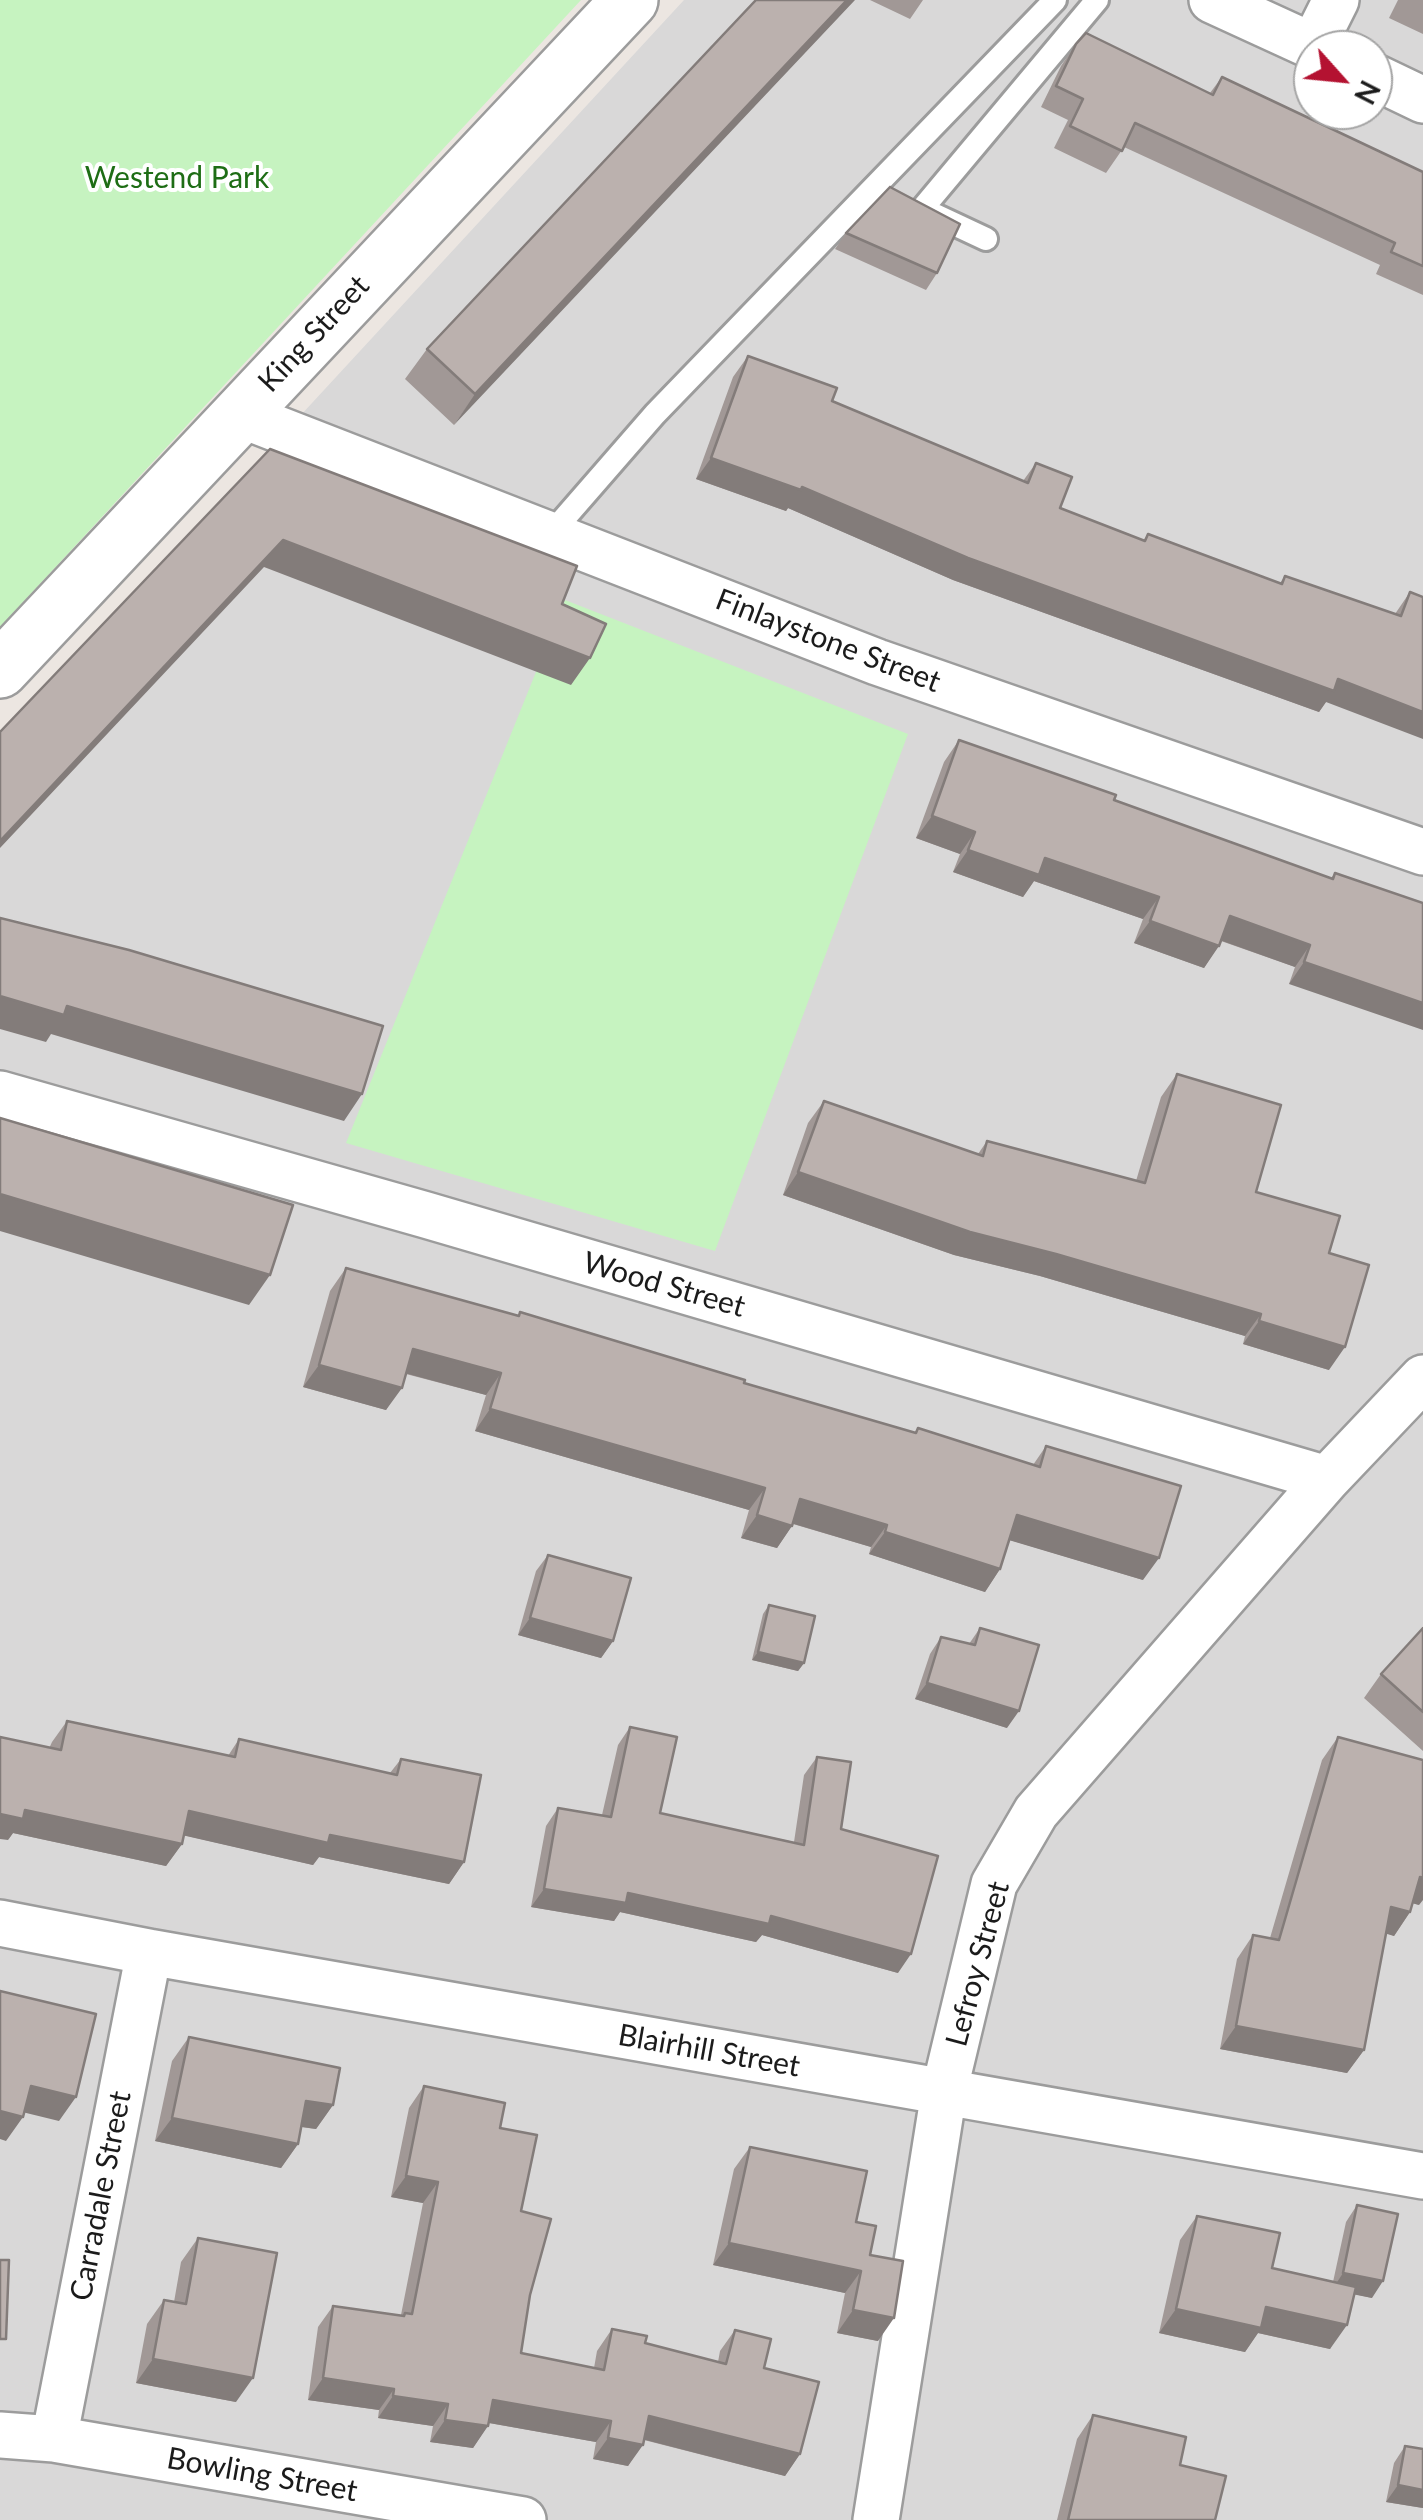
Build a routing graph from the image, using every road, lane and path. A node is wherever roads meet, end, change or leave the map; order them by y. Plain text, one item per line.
1 (630, 0) edge
2 (1055, 0) edge
3 (1097, 0) edge
4 (1212, 0) edge
5 (1336, 0) edge
6 (1324, 30) edge
7 (1293, 37) edge
8 (1393, 86) edge
9 (1423, 100) edge
10 (986, 239) dead end
11 (239, 414) junction
12 (548, 537) junction
13 (0, 670) edge
14 (1423, 852) edge
15 (0, 1094) edge
16 (1423, 1378) edge
17 (1327, 1479) junction
18 (0, 1923) edge
19 (148, 1952) junction
20 (944, 2092) junction
21 (1422, 2177) edge
22 (0, 2436) edge
23 (54, 2439) junction
24 (523, 2520) edge
25 (876, 2520) edge

1 - 11 street, King Street
2 - 12 lane
3 - 10 lane
4 - 7 street
5 - 6 street
8 - 9 street
11 - 12 street, Finlaystone Street
11 - 13 street, King Street
12 - 14 street, Finlaystone Street
15 - 17 street, Wood Street
16 - 17 street, Lefroy Street
17 - 20 street, Lefroy Street
18 - 19 street, Blairhill Street
19 - 20 street, Blairhill Street
19 - 23 street, Carradale Street
20 - 21 street, Blairhill Street
20 - 25 street, Lefroy Street
22 - 23 street, Bowling Street
23 - 24 street, Bowling Street

